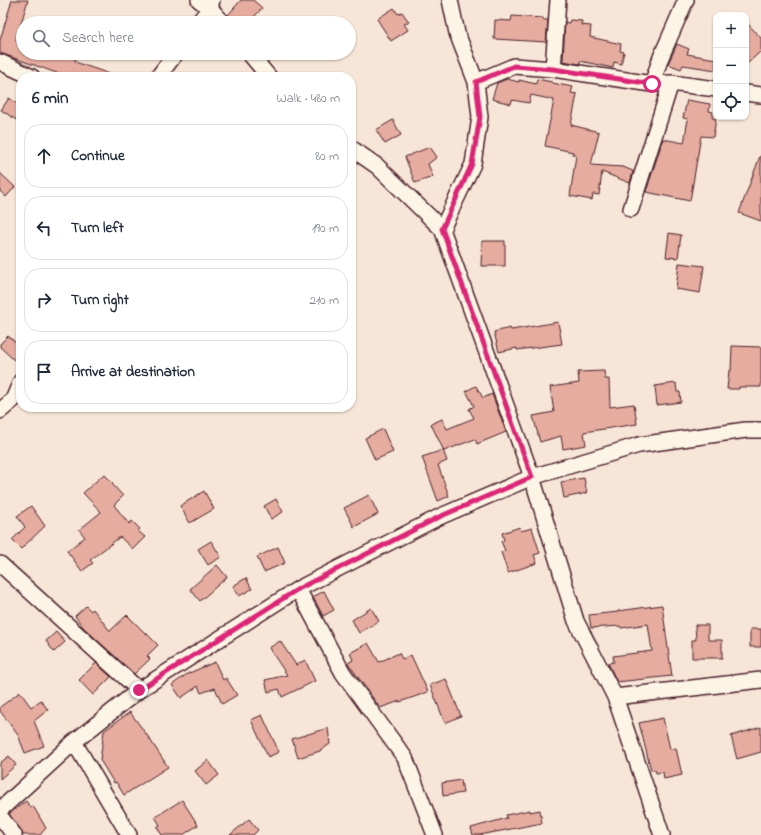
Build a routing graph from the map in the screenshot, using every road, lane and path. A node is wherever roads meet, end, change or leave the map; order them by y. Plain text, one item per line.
1 (450, 0) edge
2 (558, 0) edge
3 (686, 0) edge
4 (207, 3) edge
5 (201, 16) edge
6 (217, 16) edge
7 (171, 60) edge
8 (255, 60) edge
9 (0, 62) edge
10 (553, 69) junction
11 (21, 72) edge
12 (162, 72) edge
13 (265, 72) edge
14 (476, 82) junction
15 (671, 83) junction
16 (652, 84) junction
17 (713, 89) edge
18 (749, 93) edge
19 (761, 95) edge
20 (356, 151) edge
21 (631, 209) dead end
22 (442, 229) junction
23 (16, 393) edge
24 (0, 411) edge
25 (761, 430) edge
26 (532, 477) junction
27 (0, 564) edge
28 (298, 589) junction
29 (761, 680) edge
30 (139, 690) junction
31 (615, 697) junction
32 (74, 742) junction
33 (0, 810) edge
34 (0, 816) edge
35 (14, 835) edge
36 (129, 835) edge
37 (435, 835) edge
38 (662, 835) edge

1 - 14 street
2 - 10 street
3 - 16 street
4 - 5 street
4 - 6 street
7 - 12 street
8 - 13 street
9 - 11 street
10 - 14 street
10 - 16 street
14 - 22 street
15 - 16 street
15 - 17 street
15 - 21 street
18 - 19 street
20 - 22 street
22 - 26 street
23 - 24 street
25 - 26 street
26 - 28 street
26 - 31 street
27 - 30 street
28 - 30 street
28 - 37 street
29 - 31 street
30 - 32 street
31 - 38 street
32 - 33 street
32 - 36 street
34 - 35 street

